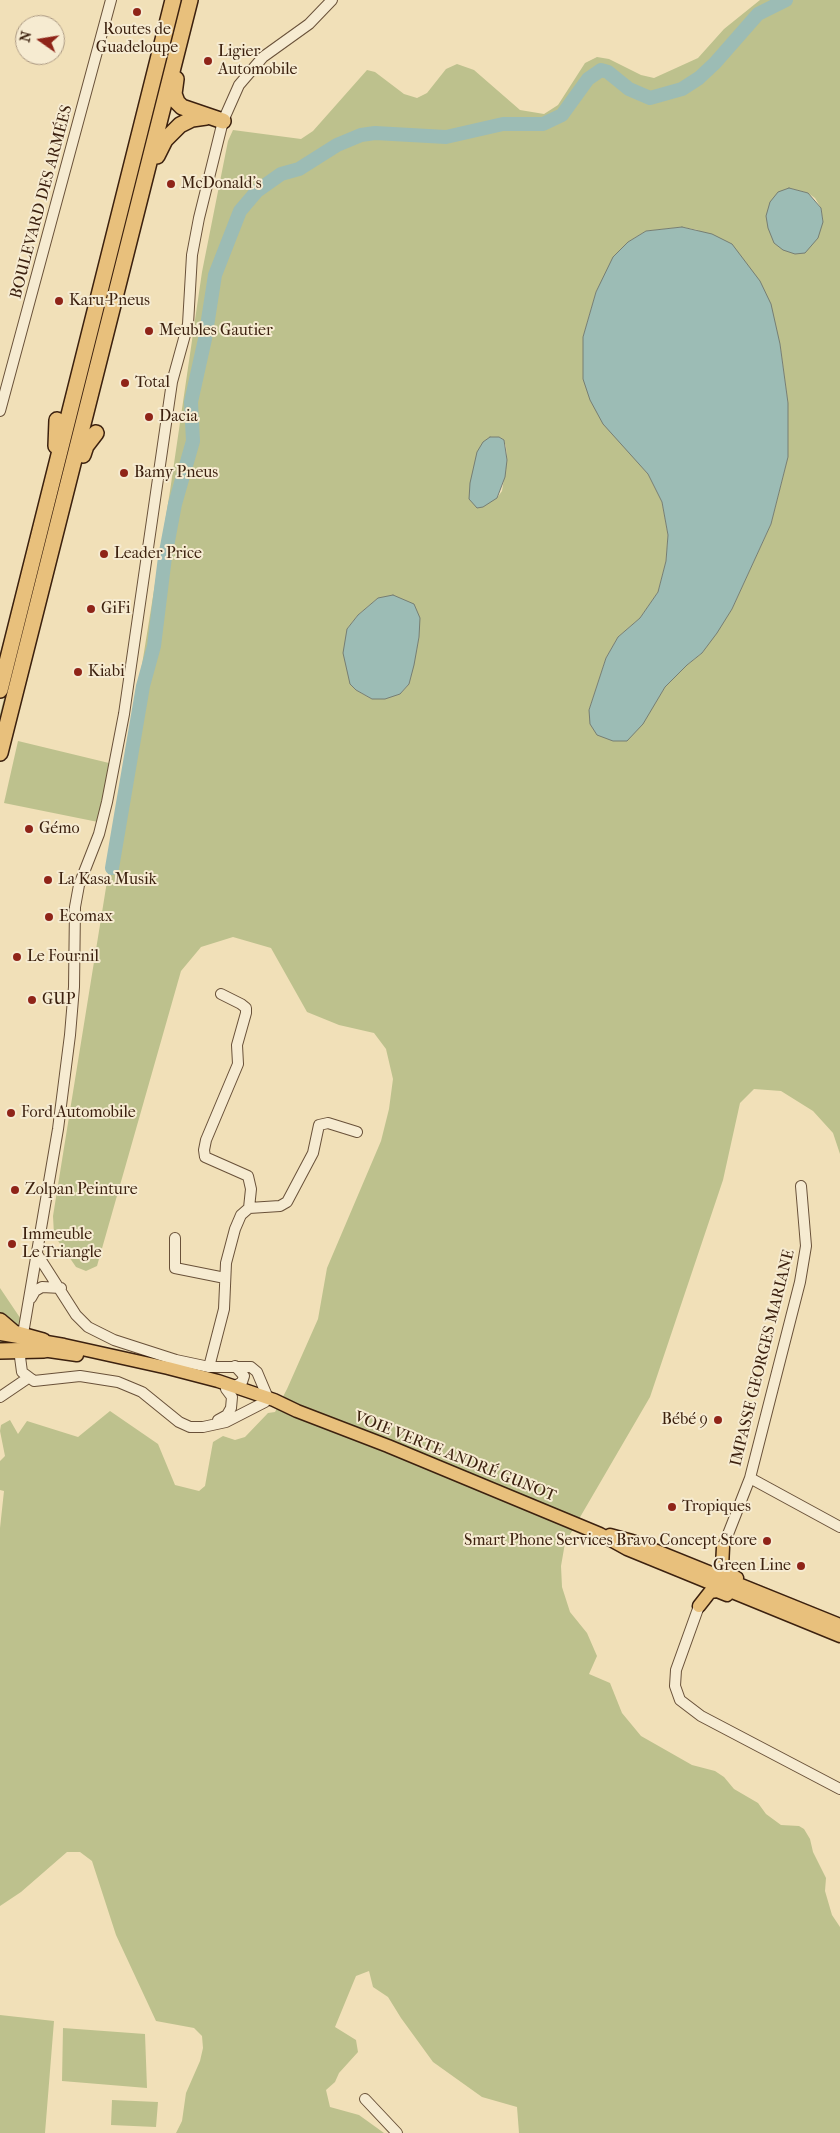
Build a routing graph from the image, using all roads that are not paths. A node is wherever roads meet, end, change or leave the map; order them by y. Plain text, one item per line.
1 (111, 0) edge
2 (173, 0) edge
3 (190, 0) edge
4 (195, 0) edge
5 (332, 0) edge
6 (206, 117) junction
7 (223, 122) junction
8 (131, 235) junction
9 (108, 264) junction
10 (123, 265) junction
11 (111, 363) dead end
12 (70, 370) dead end
13 (1, 404) edge
14 (57, 420) dead end
15 (96, 432) dead end
16 (52, 490) junction
17 (52, 546) junction
18 (0, 690) edge
19 (0, 753) edge
20 (221, 994) dead end
21 (358, 1132) dead end
22 (800, 1186) dead end
23 (249, 1208) junction
24 (175, 1238) dead end
25 (38, 1254) junction
26 (224, 1278) junction
27 (61, 1288) junction
28 (29, 1301) junction
29 (0, 1321) edge
30 (24, 1328) dead end
31 (0, 1334) edge
32 (0, 1344) edge
33 (43, 1346) junction
34 (0, 1351) edge
35 (20, 1357) dead end
36 (235, 1366) junction
37 (207, 1376) junction
38 (28, 1378) junction
39 (231, 1388) junction
40 (0, 1397) edge
41 (266, 1400) junction
42 (208, 1425) junction
43 (750, 1478) junction
44 (840, 1527) edge
45 (723, 1548) junction
46 (670, 1561) junction
47 (699, 1606) junction
48 (782, 1608) junction
49 (840, 1625) edge
50 (840, 1636) edge
51 (840, 1789) edge
52 (365, 2098) dead end
53 (397, 2133) edge

1 - 13 street, BOULEVARD DES ARMÉES
2 - 9 highway
3 - 8 highway
4 - 6 highway
5 - 7 street
6 - 7 highway
6 - 8 highway
7 - 25 street
8 - 10 highway
9 - 12 highway
9 - 16 highway
10 - 11 highway
10 - 17 highway
14 - 16 highway
15 - 17 highway
16 - 18 highway
17 - 19 highway
20 - 23 street
21 - 23 street
22 - 43 street, IMPASSE GEORGES MARIANE
23 - 26 street
24 - 26 street
25 - 27 street
25 - 28 street
26 - 37 street
27 - 28 street
27 - 37 street
28 - 30 street
29 - 33 highway
31 - 33 main road, VOIE VERTE ANDRÉ GUNOT
32 - 33 main road, VOIE VERTE ANDRÉ GUNOT
33 - 34 highway
33 - 37 main road, VOIE VERTE ANDRÉ GUNOT
35 - 38 street
36 - 37 street
36 - 39 street
36 - 41 street
37 - 39 main road, VOIE VERTE ANDRÉ GUNOT
38 - 40 street
38 - 42 street
39 - 41 main road, VOIE VERTE ANDRÉ GUNOT
39 - 42 street
41 - 42 street
41 - 46 main road, VOIE VERTE ANDRÉ GUNOT
43 - 44 street
43 - 45 street, IMPASSE GEORGES MARIANE
45 - 46 main road
45 - 48 main road
46 - 47 main road
46 - 48 main road, VOIE VERTE ANDRÉ GUNOT
47 - 48 main road
47 - 51 street
48 - 49 main road, VOIE VERTE ANDRÉ GUNOT
48 - 50 main road, VOIE VERTE ANDRÉ GUNOT
52 - 53 street

